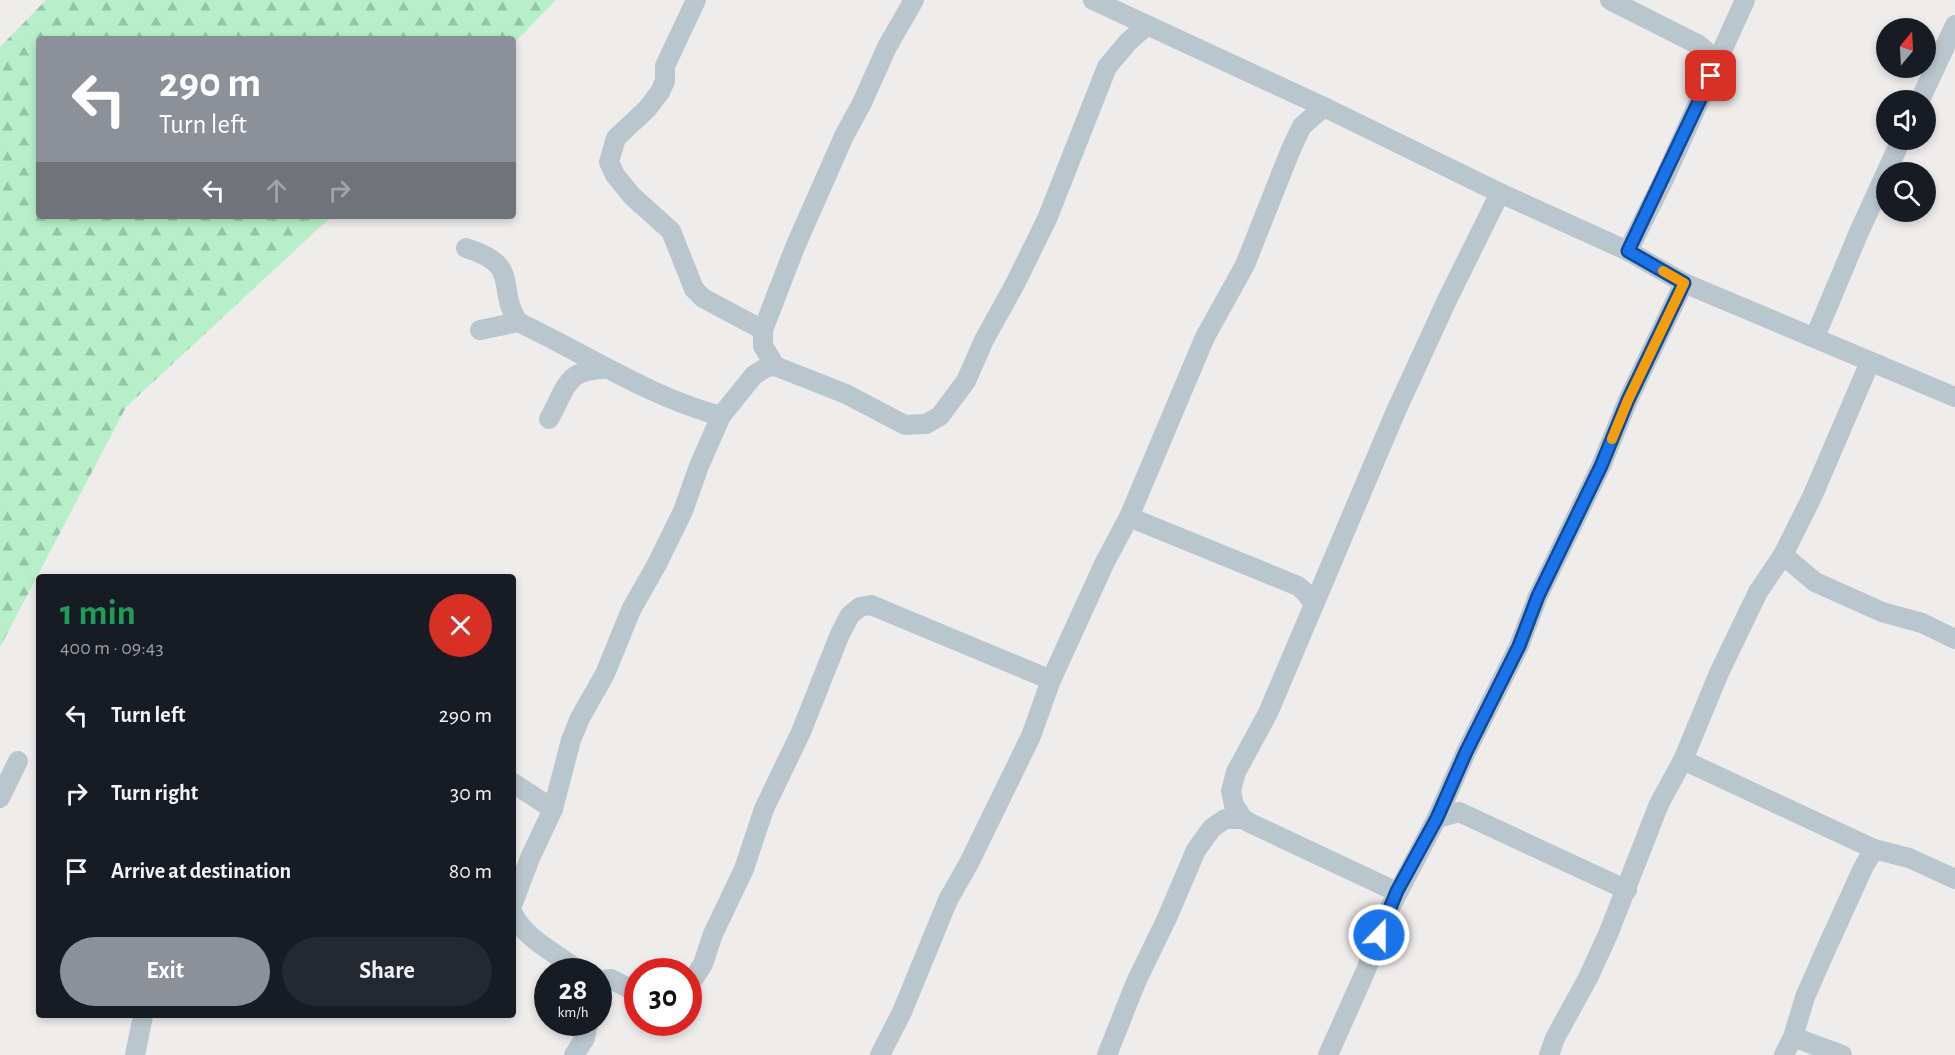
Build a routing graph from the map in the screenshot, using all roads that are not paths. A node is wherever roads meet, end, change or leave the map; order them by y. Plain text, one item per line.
1 (696, 0) edge
2 (914, 0) edge
3 (1093, 0) edge
4 (1610, 0) edge
5 (1745, 0) edge
6 (1955, 24) edge
7 (1146, 26) junction
8 (1711, 76) junction
9 (1925, 90) edge
10 (1324, 107) junction
11 (1896, 150) edge
12 (1500, 193) junction
13 (466, 248) dead end
14 (1628, 251) junction
15 (1684, 283) junction
16 (518, 322) junction
17 (480, 330) dead end
18 (763, 330) junction
19 (1815, 337) junction
20 (1870, 362) junction
21 (775, 366) junction
22 (608, 369) junction
23 (1955, 397) edge
24 (721, 416) junction
25 (549, 419) dead end
26 (1129, 517) junction
27 (1783, 555) junction
28 (1314, 604) junction
29 (1955, 639) edge
30 (1051, 680) junction
31 (1683, 760) junction
32 (18, 761) dead end
33 (516, 785) edge
34 (1449, 794) junction
35 (0, 798) edge
36 (553, 809) junction
37 (1459, 812) junction
38 (1437, 818) junction
39 (1243, 819) junction
40 (1874, 849) junction
41 (1955, 879) edge
42 (1627, 890) junction
43 (1397, 891) junction
44 (516, 895) edge
45 (516, 920) edge
46 (564, 958) edge
47 (702, 966) edge
48 (143, 1018) edge
49 (585, 1036) edge
50 (1793, 1037) junction
51 (135, 1055) edge
52 (574, 1055) edge
53 (880, 1055) edge
54 (1107, 1055) edge
55 (1328, 1055) edge
56 (1549, 1055) edge
57 (1784, 1055) edge
58 (1842, 1055) edge

1 - 18 street
2 - 18 street
3 - 7 street
4 - 8 street
5 - 8 street
6 - 9 street
7 - 10 street
7 - 21 street
8 - 14 street
10 - 12 street
10 - 26 street
11 - 19 street
12 - 14 street
12 - 28 street
13 - 16 street
14 - 15 street
15 - 19 street
15 - 34 street
16 - 17 street
16 - 22 street
18 - 21 street
19 - 20 street
20 - 23 street
20 - 27 street
21 - 24 street
22 - 24 street
22 - 25 street
24 - 36 street
26 - 28 street
26 - 30 street
27 - 29 street
27 - 31 street
28 - 39 street
30 - 47 street
30 - 53 street
31 - 40 street
31 - 42 street
32 - 35 street
33 - 36 street
34 - 37 street
34 - 38 street
36 - 44 street
37 - 38 street
37 - 42 street
38 - 43 street
39 - 43 street
39 - 54 street
40 - 41 street
40 - 50 street
42 - 56 street
43 - 55 street
45 - 46 street
48 - 51 street
49 - 52 street
50 - 57 street
50 - 58 street

